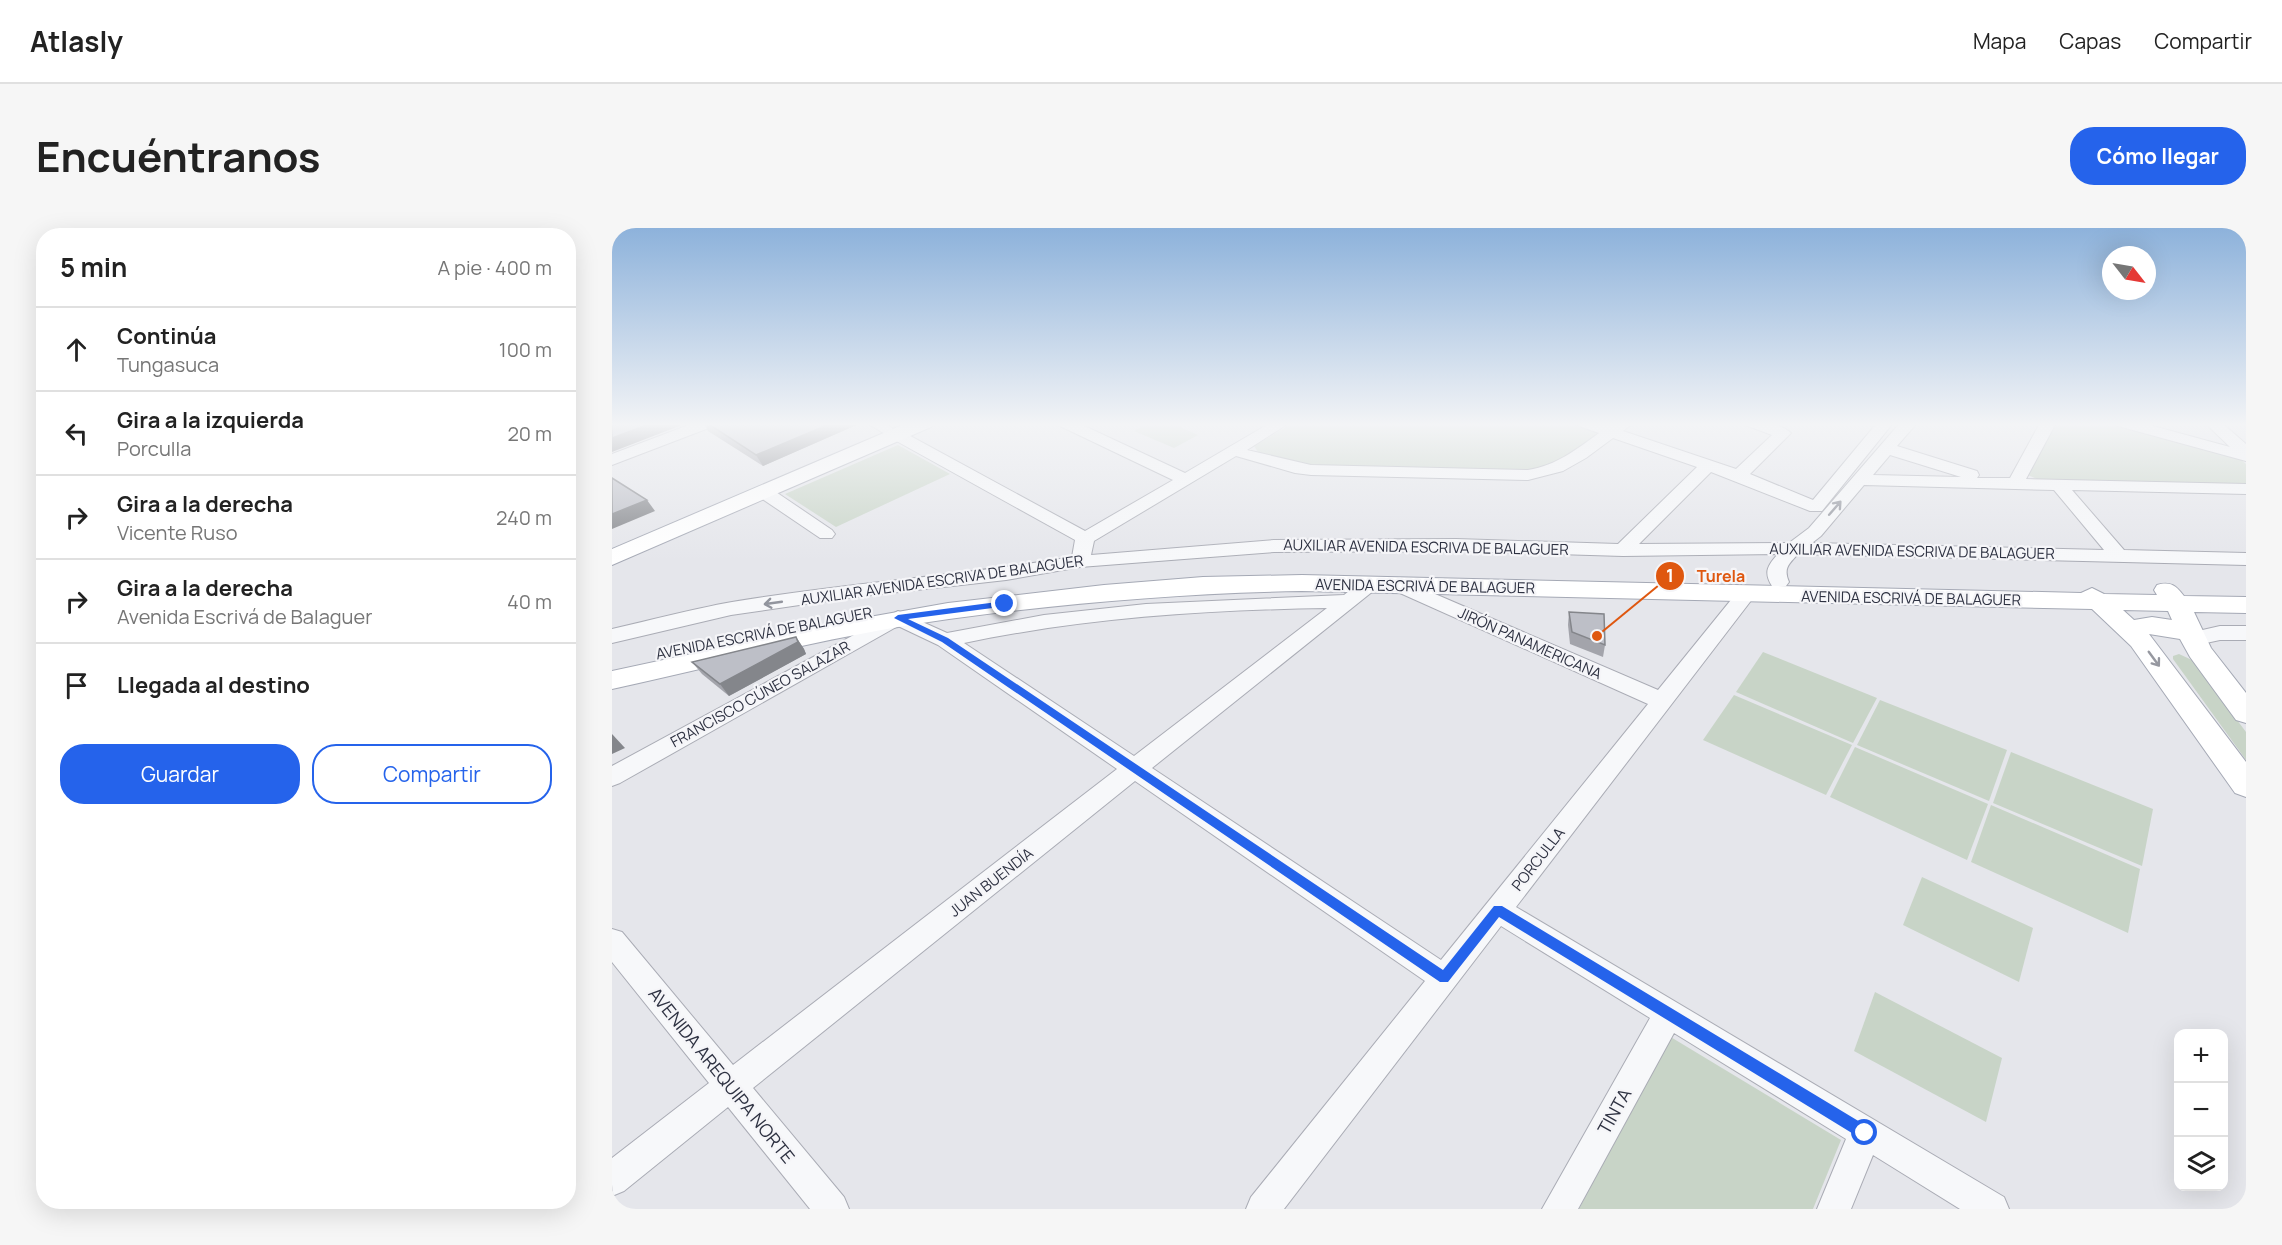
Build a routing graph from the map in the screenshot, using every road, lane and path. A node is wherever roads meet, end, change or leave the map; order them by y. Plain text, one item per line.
1 (789, 469) edge
2 (808, 469) edge
3 (962, 469) edge
4 (1163, 469) edge
5 (1203, 469) edge
6 (1301, 469) edge
7 (1556, 469) edge
8 (1705, 469) edge
9 (1717, 469) edge
10 (1746, 469) edge
11 (1847, 469) edge
12 (1868, 469) edge
13 (1951, 469) edge
14 (2022, 469) edge
15 (1739, 476) junction
16 (1185, 479) junction
17 (1859, 480) junction
18 (1995, 483) junction
19 (2014, 484) junction
20 (2060, 485) junction
21 (2246, 489) edge
22 (764, 492) junction
23 (1816, 507) junction
24 (826, 534) dead end
25 (1085, 538) junction
26 (612, 544) edge
27 (1793, 548) junction
28 (1623, 550) junction
29 (2118, 555) junction
30 (612, 558) edge
31 (2246, 559) edge
32 (1080, 561) junction
33 (1779, 582) junction
34 (1370, 584) junction
35 (1398, 585) junction
36 (2246, 591) edge
37 (1234, 593) junction
38 (1746, 594) junction
39 (2091, 594) junction
40 (2171, 596) junction
41 (1349, 601) junction
42 (2246, 604) edge
43 (900, 612) junction
44 (2130, 631) junction
45 (2246, 633) edge
46 (612, 636) edge
47 (2191, 636) junction
48 (945, 640) junction
49 (612, 663) edge
50 (612, 680) edge
51 (1662, 700) junction
52 (2246, 713) edge
53 (1135, 769) junction
54 (612, 777) edge
55 (2246, 785) edge
56 (1498, 910) junction
57 (612, 941) edge
58 (1444, 978) junction
59 (1669, 1014) junction
60 (730, 1086) junction
61 (1865, 1133) junction
62 (612, 1179) edge
63 (832, 1209) edge
64 (1263, 1209) edge
65 (1559, 1209) edge
66 (1834, 1209) edge
67 (1992, 1209) edge

1 - 26 main road
2 - 22 main road
3 - 25 street
4 - 16 street
5 - 16 street
6 - 7 street
8 - 28 street
9 - 15 street
10 - 15 street
11 - 23 street
12 - 17 street
13 - 18 street
14 - 19 street
15 - 23 street
16 - 25 street
17 - 18 street
27 -> 17 street
18 - 19 street
19 - 20 street
20 - 21 street
20 - 29 street
22 - 24 street
22 - 30 main road
23 - 27 street
25 - 32 street
27 - 28 street, AUXILIAR AVENIDA ESCRIVA DE BALAGUER
27 - 29 street, AUXILIAR AVENIDA ESCRIVA DE BALAGUER
27 - 33 street
28 - 32 street, AUXILIAR AVENIDA ESCRIVA DE BALAGUER
29 - 31 street, AUXILIAR AVENIDA ESCRIVA DE BALAGUER
32 -> 46 street, AUXILIAR AVENIDA ESCRIVA DE BALAGUER
33 - 39 main road, AVENIDA ESCRIVÁ DE BALAGUER
33 - 43 main road, AVENIDA ESCRIVÁ DE BALAGUER
34 - 35 main road, AVENIDA ESCRIVÁ DE BALAGUER
34 - 37 main road, AVENIDA ESCRIVÁ DE BALAGUER
34 - 41 street, JUAN BUENDÍA
35 - 38 main road, AVENIDA ESCRIVÁ DE BALAGUER
35 - 51 street, JIRÓN PANAMERICANA
36 - 40 main road, AVENIDA ESCRIVÁ DE BALAGUER
37 - 41 street
37 - 43 main road, AVENIDA ESCRIVÁ DE BALAGUER
37 - 48 street
38 - 39 main road, AVENIDA ESCRIVÁ DE BALAGUER
38 - 51 street, PORCULLA
39 - 40 main road, AVENIDA ESCRIVÁ DE BALAGUER
39 - 44 main road
40 - 42 main road, AVENIDA ESCRIVÁ DE BALAGUER
40 - 47 main road
41 - 53 street, JUAN BUENDÍA
43 - 48 street
43 - 49 main road, AVENIDA ESCRIVÁ DE BALAGUER
43 - 50 main road, AVENIDA ESCRIVÁ DE BALAGUER
43 - 54 street, FRANCISCO CÚNEO SALAZAR
44 - 47 main road
44 -> 55 main road
45 - 47 street
47 - 52 main road
48 - 53 street
51 - 56 street, PORCULLA
53 - 58 street
53 - 60 street, JUAN BUENDÍA
56 - 58 street, PORCULLA
56 - 59 street
57 - 60 street, AVENIDA AREQUIPA NORTE
58 - 64 street, PORCULLA
59 - 61 street
59 - 65 street, TINTA
60 - 62 street, JUAN BUENDÍA
60 - 63 street, AVENIDA AREQUIPA NORTE
61 - 66 street
61 - 67 street

